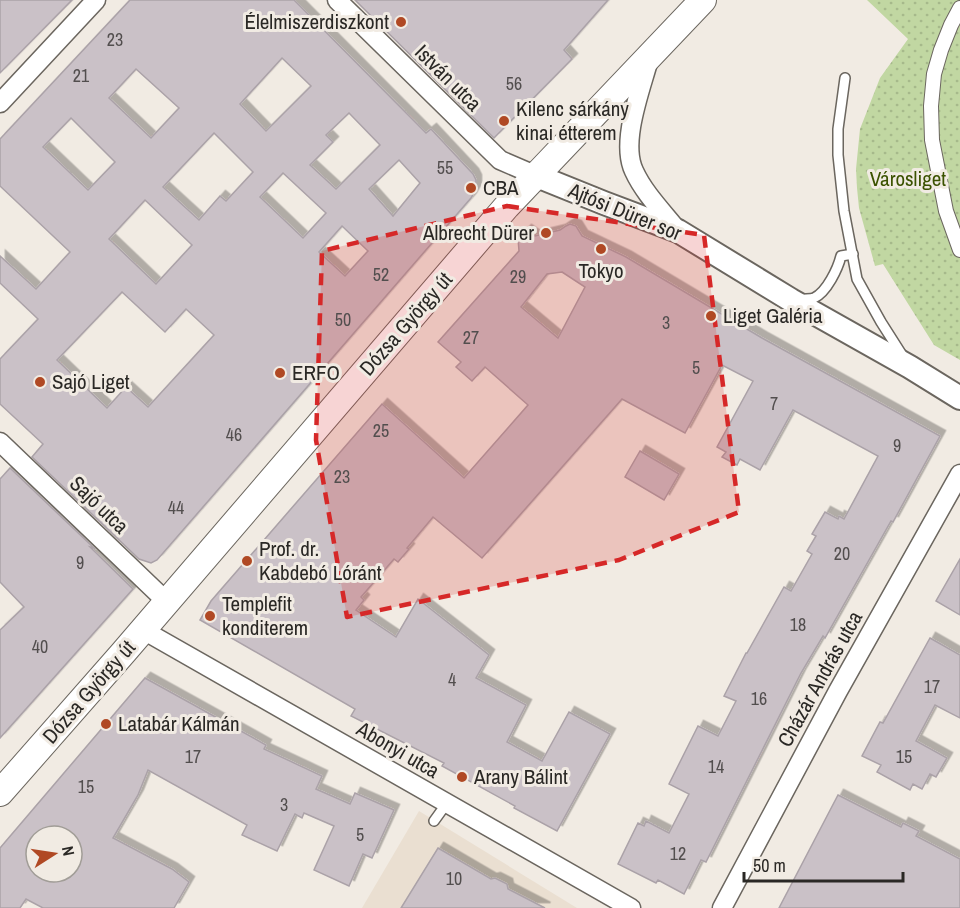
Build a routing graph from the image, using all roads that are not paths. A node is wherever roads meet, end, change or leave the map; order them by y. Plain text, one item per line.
1 (96, 0) edge
2 (337, 0) edge
3 (704, 0) edge
4 (960, 8) edge
5 (649, 59) junction
6 (845, 78) dead end
7 (0, 103) edge
8 (537, 176) junction
9 (678, 231) junction
10 (960, 250) edge
11 (853, 254) junction
12 (791, 300) junction
13 (910, 367) junction
14 (960, 398) edge
15 (4, 454) edge
16 (960, 474) edge
17 (167, 602) junction
18 (143, 630) junction
19 (0, 793) edge
20 (447, 803) junction
21 (434, 821) dead end
22 (631, 908) edge
23 (722, 908) edge

1 - 7 street
2 - 8 street, István utca
3 - 5 main road, Dózsa György út
4 - 10 street
5 - 8 main road, Dózsa György út
5 - 9 street
6 - 11 lane
8 - 9 street, Ajtósi Dürer sor
8 - 17 main road, Dózsa György út
9 - 12 street, Ajtósi Dürer sor
11 - 12 lane
11 - 13 lane
12 - 13 street, Ajtósi Dürer sor
13 - 14 street, Ajtósi Dürer sor
15 - 17 street, Sajó utca
16 - 23 street, Cházár András utca
17 - 18 main road, Dózsa György út
18 - 19 main road, Dózsa György út
18 - 20 street, Abonyi utca
20 - 21 lane
20 - 22 street, Abonyi utca

